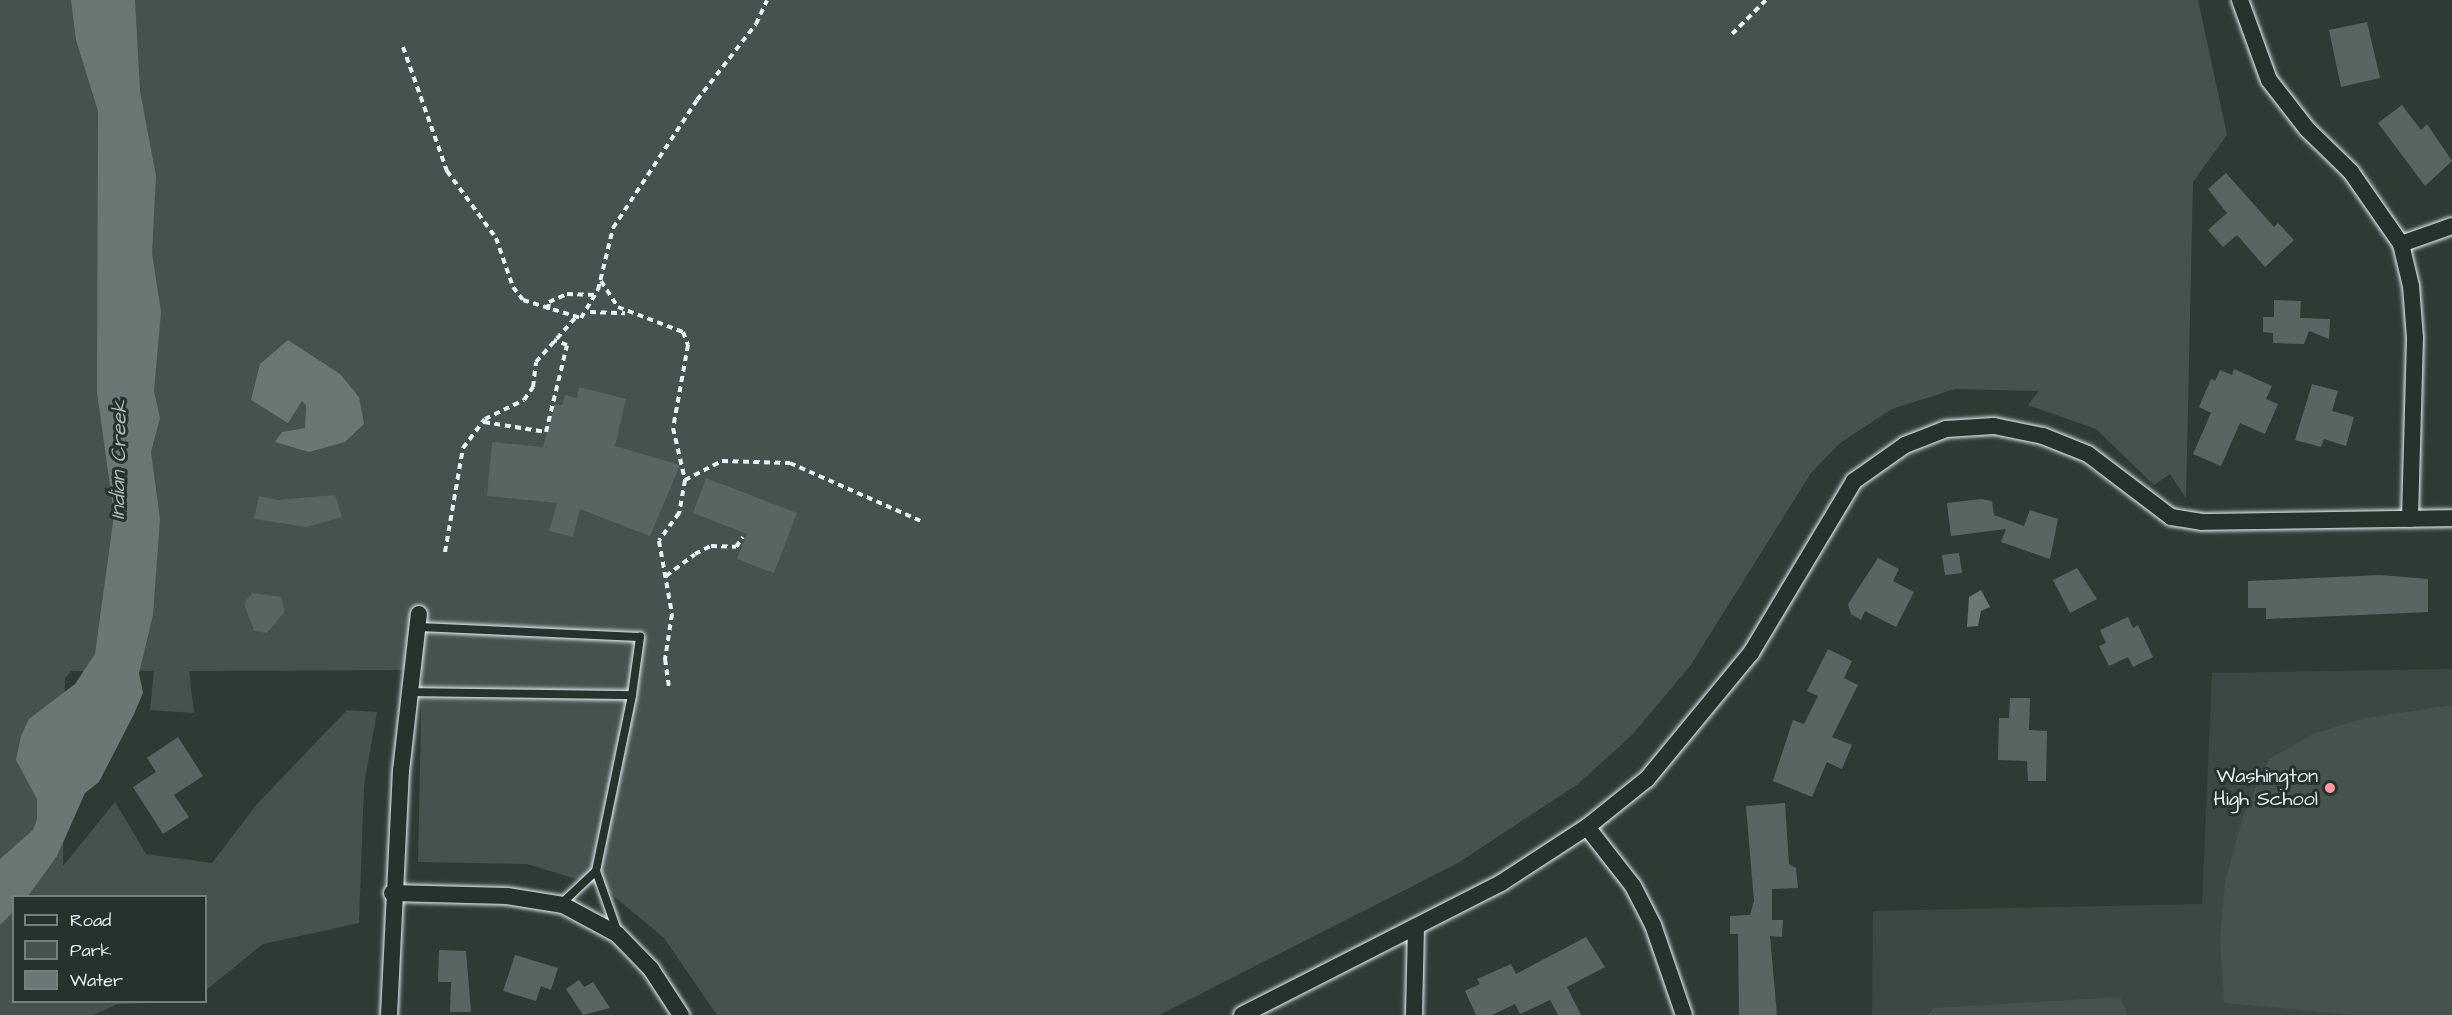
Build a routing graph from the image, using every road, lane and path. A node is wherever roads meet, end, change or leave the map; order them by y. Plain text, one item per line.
1 (768, 0) edge
2 (1766, 0) edge
3 (2240, 0) edge
4 (1732, 34) dead end
5 (403, 47) dead end
6 (2452, 226) edge
7 (2401, 244) junction
8 (600, 280) junction
9 (596, 295) junction
10 (548, 310) junction
11 (590, 312) junction
12 (627, 313) junction
13 (576, 318) junction
14 (554, 340) junction
15 (483, 422) junction
16 (685, 480) junction
17 (2452, 518) edge
18 (2410, 519) junction
19 (923, 522) dead end
20 (743, 537) dead end
21 (445, 552) dead end
22 (666, 576) junction
23 (419, 620) joint
24 (669, 687) dead end
25 (410, 692) junction
26 (632, 694) junction
27 (1587, 827) junction
28 (597, 872) junction
29 (393, 893) junction
30 (561, 904) junction
31 (1416, 928) junction
32 (618, 935) junction
33 (389, 1015) edge
34 (681, 1015) edge
35 (1242, 1015) edge
36 (1414, 1015) edge
37 (1684, 1015) edge

1 - 8 path
2 - 4 path
3 - 7 street
5 - 10 path
6 - 7 street
7 - 18 street
8 - 9 path
8 - 12 path
9 - 10 path
9 - 11 path
10 - 13 path
11 - 12 path
11 - 13 path
12 - 16 path
13 - 14 path
14 - 15 path
14 - 15 path
15 - 21 path
16 - 19 path
16 - 22 path
17 - 18 street
18 - 27 street
20 - 22 path
22 - 24 path
23 - 25 street
23 - 26 lane
25 - 26 lane
25 - 29 street
26 - 28 lane
27 - 31 street
27 - 37 street
28 - 30 lane
28 - 32 lane
29 - 30 street
29 - 33 street
30 - 32 street
31 - 35 street
31 - 36 street
32 - 34 street

